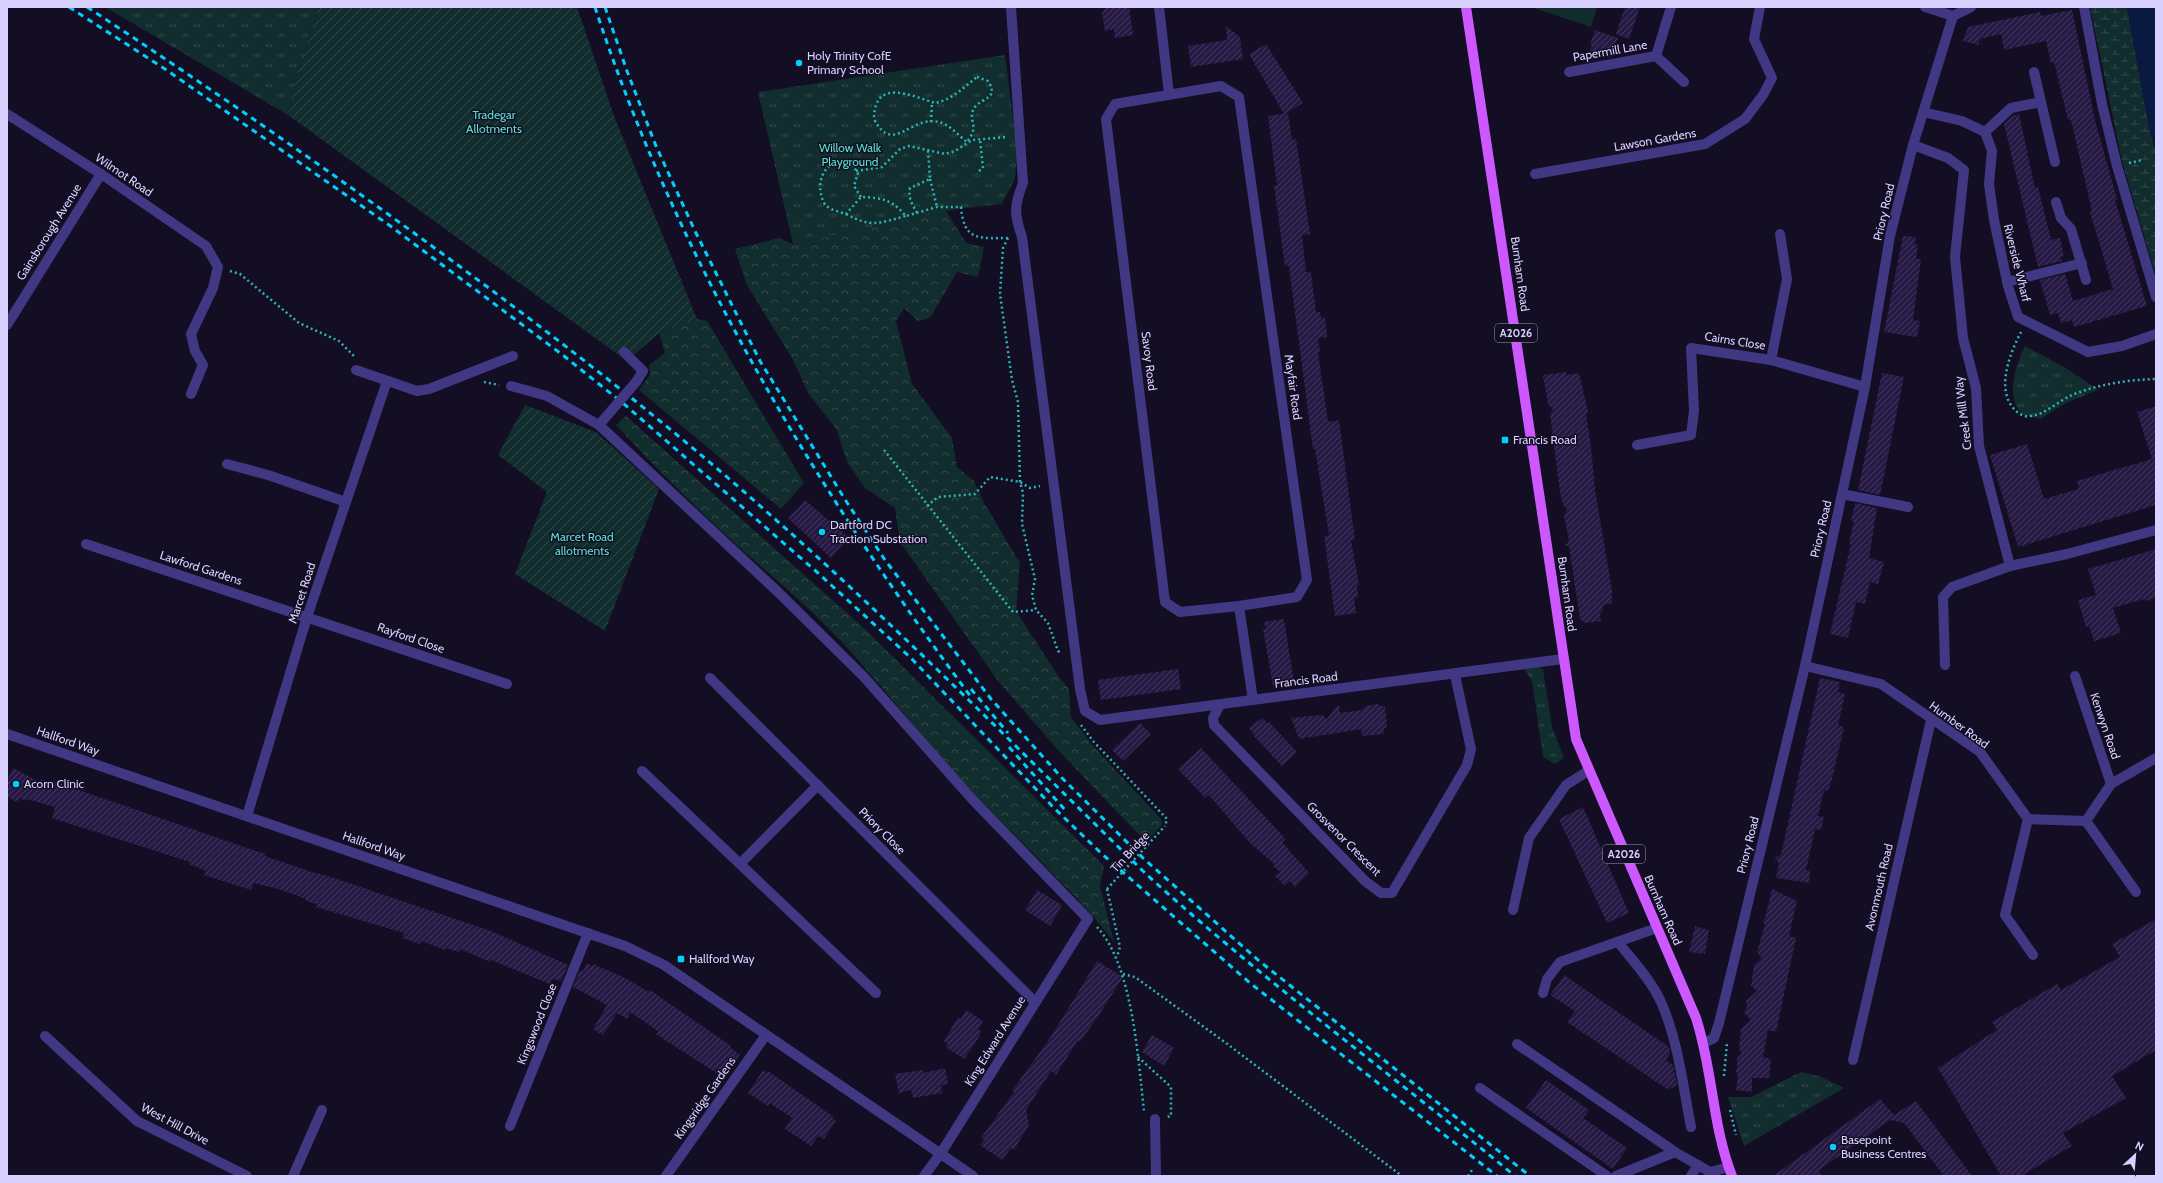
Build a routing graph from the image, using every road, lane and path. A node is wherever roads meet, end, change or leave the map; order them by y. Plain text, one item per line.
1 (1011, 7) edge
2 (1159, 7) edge
3 (1466, 7) edge
4 (1671, 7) edge
5 (1760, 7) edge
6 (1925, 7) edge
7 (1971, 7) edge
8 (2084, 7) edge
9 (1953, 16) junction
10 (1656, 56) junction
11 (1568, 72) dead end
12 (2034, 72) dead end
13 (1684, 82) dead end
14 (1170, 94) junction
15 (932, 102) junction
16 (2042, 102) junction
17 (1923, 112) junction
18 (7, 114) edge
19 (932, 122) junction
20 (1985, 132) junction
21 (1021, 137) junction
22 (980, 139) junction
23 (967, 142) junction
24 (1913, 145) junction
25 (928, 149) junction
26 (2142, 160) dead end
27 (2055, 162) dead end
28 (2123, 164) dead end
29 (856, 171) junction
30 (980, 171) dead end
31 (101, 174) junction
32 (1535, 174) dead end
33 (930, 179) junction
34 (861, 197) junction
35 (2056, 202) dead end
36 (937, 208) junction
37 (917, 213) junction
38 (846, 214) junction
39 (906, 216) junction
40 (1780, 234) dead end
41 (1022, 237) junction
42 (1009, 238) junction
43 (2082, 263) junction
44 (218, 266) junction
45 (2086, 280) dead end
46 (2007, 282) junction
47 (2156, 297) edge
48 (2027, 321) junction
49 (7, 325) edge
50 (2156, 334) edge
51 (624, 352) dead end
52 (513, 356) dead end
53 (1771, 360) junction
54 (356, 370) joint
55 (2156, 379) edge
56 (387, 381) junction
57 (511, 386) dead end
58 (1865, 387) junction
59 (190, 394) dead end
60 (599, 425) junction
61 (1637, 445) dead end
62 (884, 450) dead end
63 (227, 464) dead end
64 (1020, 482) junction
65 (1055, 484) junction
66 (1842, 494) junction
67 (346, 502) junction
68 (927, 506) junction
69 (1908, 507) dead end
70 (2156, 530) edge
71 (86, 544) dead end
72 (2010, 566) junction
73 (1239, 606) junction
74 (1036, 610) junction
75 (307, 617) junction
76 (1076, 655) junction
77 (1563, 659) junction
78 (1945, 665) dead end
79 (1805, 666) junction
80 (1454, 675) junction
81 (2075, 676) dead end
82 (710, 678) dead end
83 (507, 684) dead end
84 (1253, 700) junction
85 (1220, 705) junction
86 (1086, 710) junction
87 (1931, 720) junction
88 (7, 734) edge
89 (2156, 758) edge
90 (642, 771) dead end
91 (1588, 771) junction
92 (2111, 784) junction
93 (818, 785) junction
94 (247, 816) junction
95 (2028, 819) junction
96 (2086, 821) junction
97 (740, 864) junction
98 (2136, 892) dead end
99 (1513, 910) dead end
100 (1088, 919) junction
101 (1657, 928) junction
102 (588, 933) junction
103 (1618, 942) junction
104 (2033, 955) dead end
105 (1117, 958) junction
106 (1123, 974) junction
107 (876, 993) dead end
108 (1542, 993) dead end
109 (1035, 1002) junction
110 (1719, 1023) junction
111 (766, 1035) junction
112 (45, 1036) dead end
113 (1704, 1043) junction
114 (1517, 1044) dead end
115 (1138, 1057) junction
116 (1853, 1060) dead end
117 (1723, 1080) dead end
118 (1480, 1088) dead end
119 (1730, 1107) dead end
120 (322, 1110) dead end
121 (1155, 1119) junction
122 (510, 1126) dead end
123 (1691, 1127) dead end
124 (1736, 1135) dead end
125 (1675, 1152) junction
126 (941, 1153) junction
127 (1698, 1165) junction
128 (1729, 1168) edge
129 (1472, 1170) dead end
130 (1711, 1174) edge
131 (247, 1176) edge
132 (293, 1176) edge
133 (666, 1176) edge
134 (924, 1176) edge
135 (973, 1176) edge
136 (1156, 1176) edge
137 (1402, 1176) edge
138 (1468, 1176) edge
139 (1607, 1176) edge
140 (1616, 1176) edge
141 (1691, 1176) edge

1 - 21 street
2 - 14 street
3 - 77 main road, Burnham Road / A2026
4 - 10 street, Papermill Lane
5 - 32 street, Lawson Gardens
6 - 9 street
7 - 9 street
8 - 47 street
9 - 17 street, Priory Road
10 - 11 street, Papermill Lane
10 - 13 street, Papermill Lane
12 - 16 street
14 - 73 street, Savoy Road
14 - 73 street, Mayfair Road
15 - 19 path
15 - 19 path
15 - 23 path
16 - 20 street
16 - 27 street
17 - 20 street
17 - 24 street, Priory Road
18 - 31 street, Wilmot Road
19 - 23 path
20 - 46 street, Riverside Wharf
21 - 22 path
21 - 41 street
22 - 23 path
22 - 30 path
23 - 25 path
24 - 58 street, Priory Road
24 - 72 street, Creek Mill Way
25 - 29 path
25 - 33 path
26 - 28 path
29 - 34 path
29 - 38 path
31 - 44 street, Wilmot Road
31 - 49 street, Gainsborough Avenue
33 - 36 path
33 - 37 path
34 - 38 path
34 - 39 path
35 - 43 street
36 - 37 path
36 - 42 path
37 - 39 path
38 - 39 path
40 - 53 street
41 - 42 path
41 - 65 street
42 - 64 path
43 - 45 street
43 - 46 street
44 - 54 path
44 - 59 street
46 - 48 street, Riverside Wharf
48 - 50 street, Riverside Wharf
48 - 55 path
51 - 60 street, bridge
52 - 56 street
53 - 58 street, Cairns Close
53 - 61 street, Cairns Close
54 - 56 street
56 - 67 street, Marcet Road
57 - 60 street
58 - 66 street, Priory Road
60 - 100 street
62 - 68 path
63 - 67 street
64 - 65 path
64 - 68 path
64 - 74 path
65 - 76 street
66 - 69 street
66 - 79 street, Priory Road
67 - 75 street, Marcet Road
68 - 74 path
70 - 72 street
71 - 75 street, Lawford Gardens
72 - 78 street
73 - 84 street
74 - 76 path
75 - 83 street, Rayford Close
75 - 94 street, Marcet Road
76 - 86 street
77 - 80 street, Francis Road
77 - 91 main road, Burnham Road / A2026
79 - 87 street, Humber Road
79 - 110 street, Priory Road
80 - 84 street, Francis Road
80 - 85 street, Grosvenor Crescent
81 - 92 street, Kenwyn Road
82 - 93 street, Priory Close
84 - 85 street, Francis Road
85 - 86 street, Francis Road
86 - 105 path, Tin Bridge, bridge
87 - 95 street, Humber Road
87 - 116 street, Avonmouth Road
88 - 94 street, Hallford Way
89 - 92 street
90 - 97 street
91 - 99 street
91 - 101 main road, Burnham Road / A2026
92 - 96 street
93 - 97 street
93 - 109 street, Priory Close
94 - 102 street, Hallford Way
95 - 96 street
95 - 104 street
96 - 98 street
97 - 107 street
100 - 105 path
100 - 109 street, King Edward Avenue
101 - 103 street
101 - 113 main road, Burnham Road / A2026
102 - 111 street, Hallford Way
102 - 122 street, Kingswood Close
103 - 108 street
103 - 123 street
105 - 106 path
106 - 115 path
106 - 137 path
109 - 126 street, King Edward Avenue
110 - 113 street, Priory Road
110 - 117 path
111 - 126 street, Hallford Way
111 - 133 street, Kingsridge Gardens
112 - 131 street, West Hill Drive
113 - 128 main road, Burnham Road / A2026
114 - 125 street
115 - 121 path
115 - 121 path
118 - 139 street
119 - 124 path
120 - 132 street
121 - 136 street
125 - 127 street
125 - 140 street
126 - 134 street, King Edward Avenue
126 - 135 street, Hallford Way
127 - 130 street
127 - 141 street
128 - 130 street
129 - 138 path

